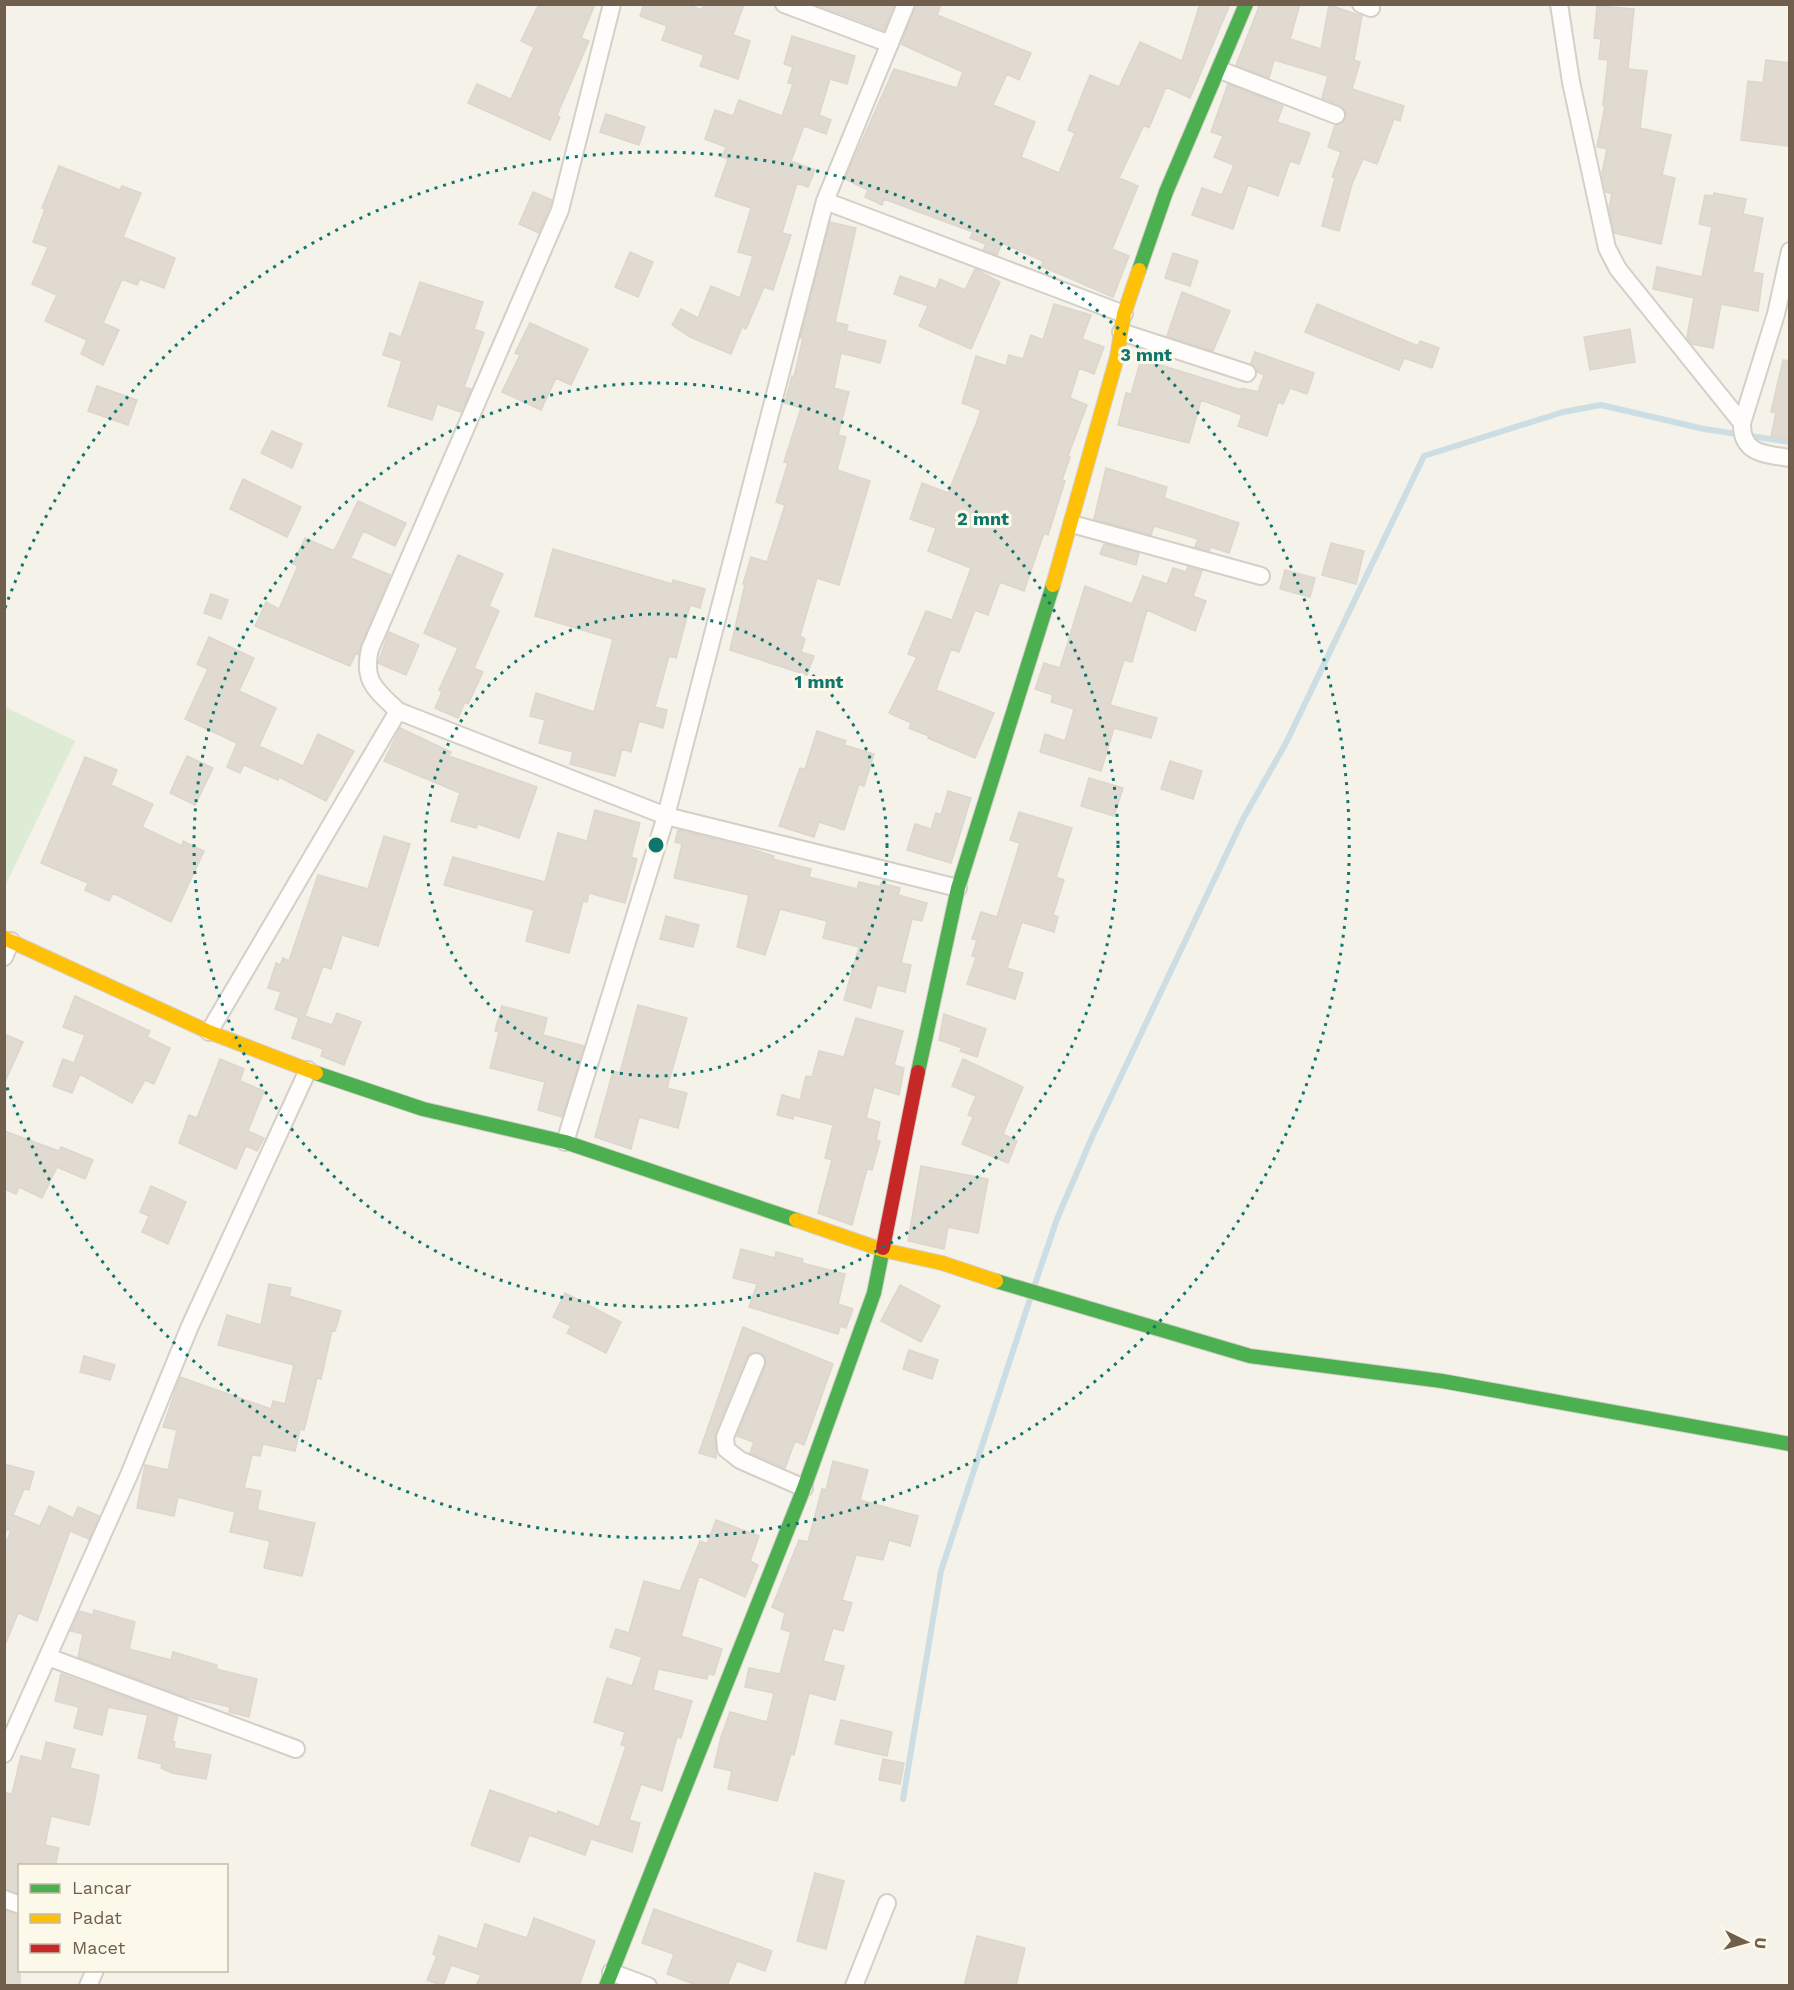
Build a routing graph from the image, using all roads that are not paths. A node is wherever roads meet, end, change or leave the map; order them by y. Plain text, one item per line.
1 (612, 4) edge
2 (784, 4) edge
3 (906, 4) edge
4 (1246, 4) edge
5 (1559, 4) edge
6 (891, 44) junction
7 (1220, 70) junction
8 (1336, 115) dead end
9 (825, 201) junction
10 (1790, 251) edge
11 (1124, 314) junction
12 (1121, 332) junction
13 (1247, 373) dead end
14 (1743, 432) junction
15 (1790, 458) edge
16 (1072, 524) junction
17 (1261, 576) dead end
18 (398, 711) junction
19 (666, 816) junction
20 (958, 888) junction
21 (8, 940) edge
22 (4, 957) edge
23 (209, 1032) junction
24 (308, 1070) junction
25 (565, 1142) junction
26 (883, 1250) junction
27 (756, 1362) dead end
28 (1790, 1444) edge
29 (804, 1488) junction
30 (48, 1657) junction
31 (296, 1749) dead end
32 (4, 1754) edge
33 (887, 1903) dead end
34 (95, 1972) edge
35 (608, 1979) edge
36 (88, 1986) edge
37 (648, 1986) edge
38 (854, 1986) edge

1 - 18 street
2 - 6 street
3 - 6 street
4 - 7 street
5 - 14 street
6 - 9 street
7 - 8 street
7 - 11 street
9 - 11 street
9 - 19 street
10 - 14 street
11 - 12 street
12 - 13 street
12 - 16 street
14 - 15 street
16 - 17 street
16 - 20 street
18 - 19 street
18 - 23 street
19 - 20 street
19 - 25 street
20 - 26 street
21 - 22 street
21 - 23 street
23 - 24 street
24 - 25 street
24 - 30 street
25 - 26 street
26 - 28 street
26 - 29 street
27 - 29 street
29 - 35 street
30 - 31 street
30 - 32 street
33 - 38 street
34 - 36 street
35 - 37 street

